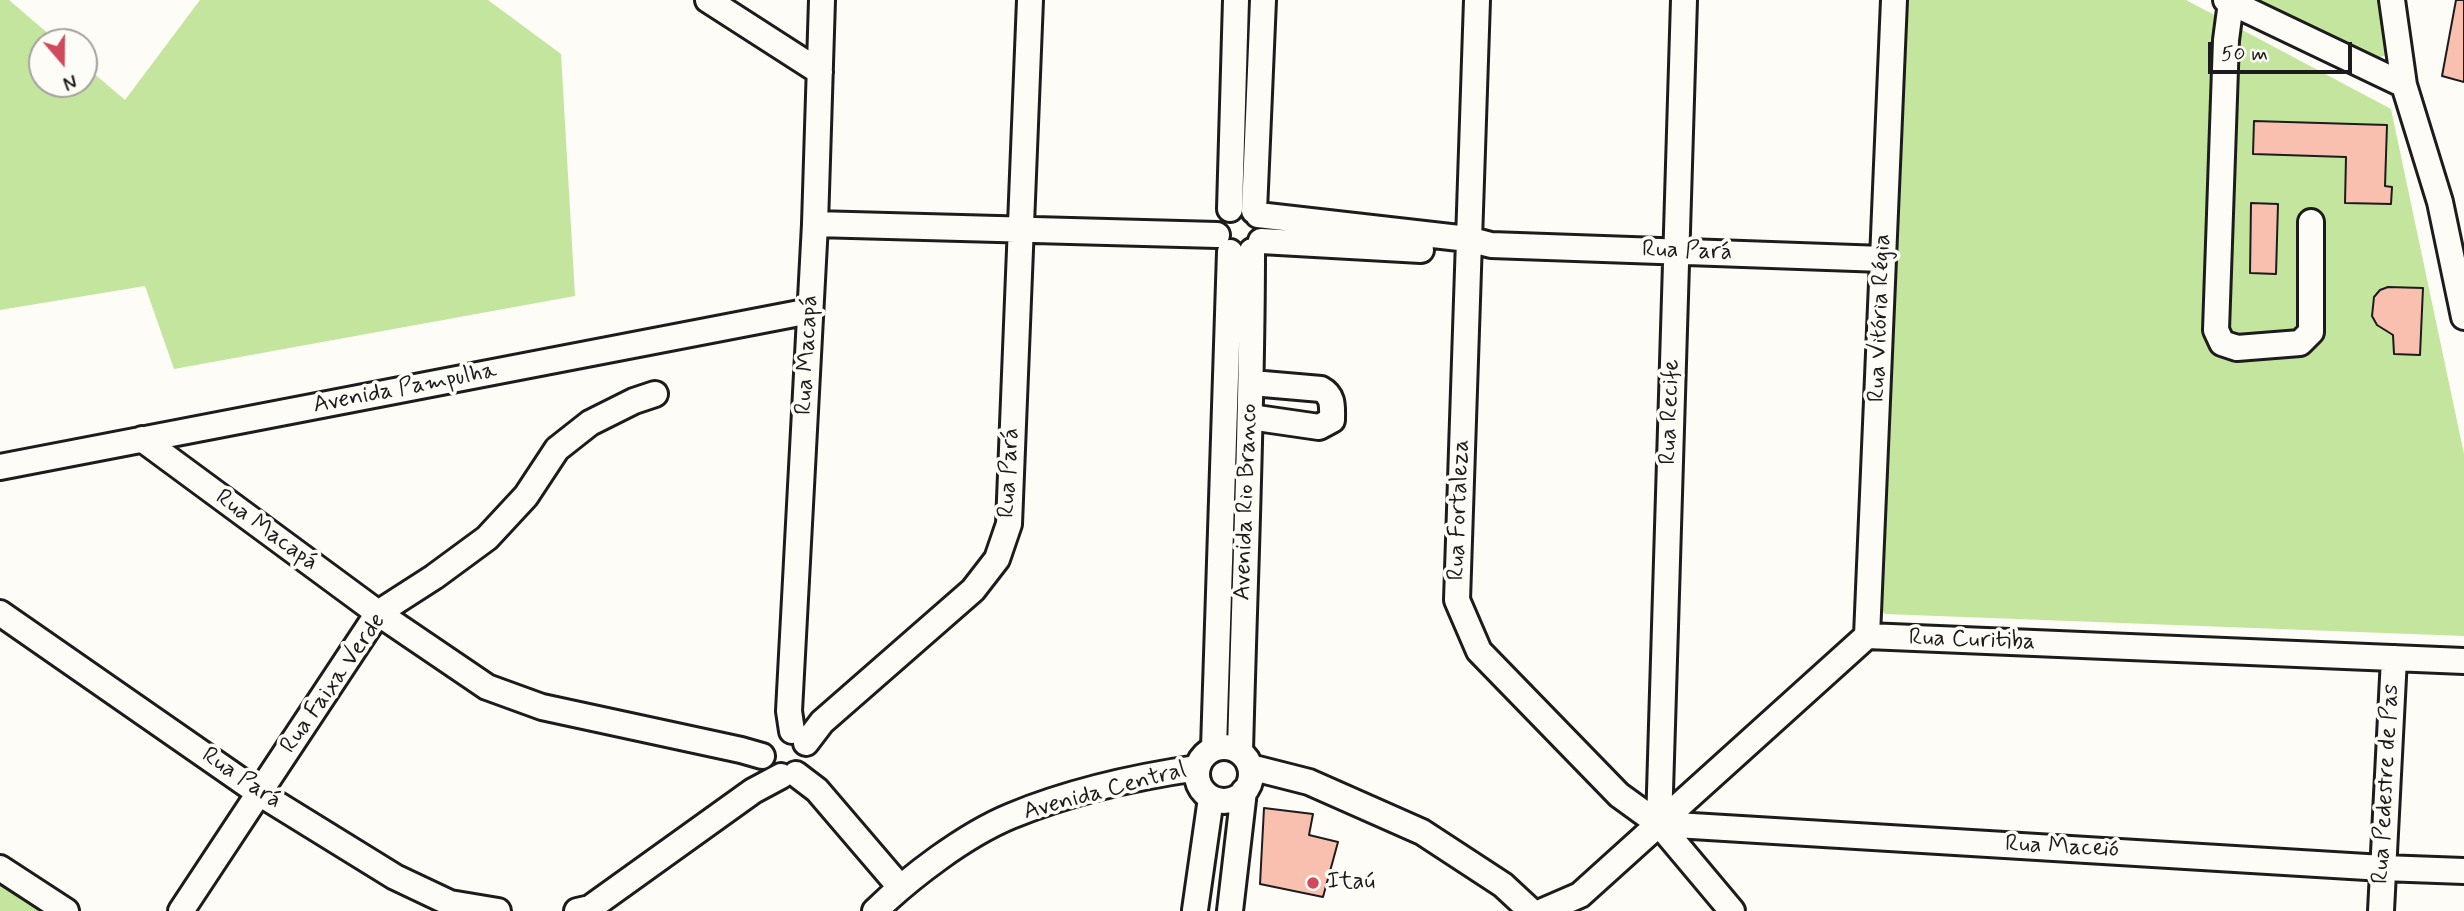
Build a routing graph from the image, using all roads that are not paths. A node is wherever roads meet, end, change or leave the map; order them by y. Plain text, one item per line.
1 (708, 0) edge
2 (822, 0) edge
3 (1030, 0) edge
4 (1236, 0) edge
5 (1263, 0) edge
6 (1478, 0) edge
7 (1685, 0) edge
8 (1894, 0) edge
9 (2392, 0) edge
10 (2229, 1) edge
11 (820, 72) junction
12 (2404, 85) junction
13 (1247, 212) junction
14 (2311, 222) dead end
15 (815, 224) junction
16 (1022, 230) junction
17 (1298, 231) junction
18 (1240, 245) junction
19 (1475, 246) junction
20 (1675, 251) junction
21 (1883, 259) junction
22 (810, 311) junction
23 (2464, 317) edge
24 (1252, 383) junction
25 (655, 394) dead end
26 (1250, 417) junction
27 (142, 439) junction
28 (0, 467) edge
29 (0, 613) edge
30 (378, 613) junction
31 (1867, 636) junction
32 (2394, 658) junction
33 (2464, 660) edge
34 (1214, 748) junction
35 (782, 749) junction
36 (1245, 759) junction
37 (1197, 768) junction
38 (1244, 792) junction
39 (259, 793) junction
40 (1211, 798) junction
41 (1659, 824) junction
42 (0, 868) edge
43 (2383, 868) junction
44 (2464, 871) edge
45 (900, 887) junction
46 (1576, 903) edge
47 (1195, 910) edge
48 (66, 911) edge
49 (181, 911) edge
50 (498, 911) edge
51 (577, 911) edge
52 (875, 911) edge
53 (1188, 911) edge
54 (1212, 911) edge
55 (1230, 911) edge
56 (1531, 911) edge
57 (1543, 911) edge
58 (1732, 911) edge
59 (2381, 911) edge

1 - 11 street
2 - 11 street, Rua Macapá
3 - 16 street, Rua Pará
4 - 13 street
5 - 13 street
6 - 19 street, Rua Fortaleza
7 - 20 street, Rua Recife
8 - 21 street, Rua Vitória Régia
9 - 12 street
10 - 12 street
10 - 14 street
11 - 15 street, Rua Macapá
12 - 23 street
13 - 17 street, Rua Pará
13 - 18 street
13 - 18 street
15 - 16 street, Rua Pará
15 - 22 street, Rua Macapá
16 - 18 street, Rua Pará
16 - 35 street, Rua Pará
17 - 18 street, Rua Pará
17 - 19 street, Rua Pará
18 - 24 street, Avenida Rio Branco
18 - 34 street, Avenida Rio Branco
19 - 20 street, Rua Pará
19 - 41 street, Rua Fortaleza
20 - 21 street, Rua Pará
20 - 41 street, Rua Recife
21 - 31 street, Rua Vitória Régia
22 - 27 street, Avenida Pampulha
22 - 35 street, Rua Macapá
24 - 26 street, Avenida Rio Branco
24 - 26 street
25 - 30 street, Rua Faixa Verde
26 - 36 street, Avenida Rio Branco
27 - 28 street, Avenida Pampulha
27 - 30 street, Rua Macapá
29 - 39 street, Rua Pará
30 - 35 street, Rua Macapá
30 - 39 street, Rua Faixa Verde
31 - 32 street, Rua Curitiba
31 - 41 street
32 - 33 street, Rua Curitiba
32 - 43 street, Rua Pedestre de Pas
34 - 36 street
34 - 37 street
35 - 45 street, Rua Macapá
35 - 51 street, Rua Pará
36 - 38 street
36 - 56 street
37 - 40 street
37 - 45 street, Avenida Central
38 - 40 street
38 - 55 street
39 - 49 street, Rua Faixa Verde
39 - 50 street, Rua Pará
40 - 47 street
41 - 43 street, Rua Maceió
41 - 46 street
41 - 58 street, Rua Fortaleza
42 - 48 street
43 - 44 street, Rua Maceió
43 - 59 street, Rua Pedestre de Pas
45 - 52 street, Avenida Central
46 - 57 street
47 - 53 street
47 - 54 street

